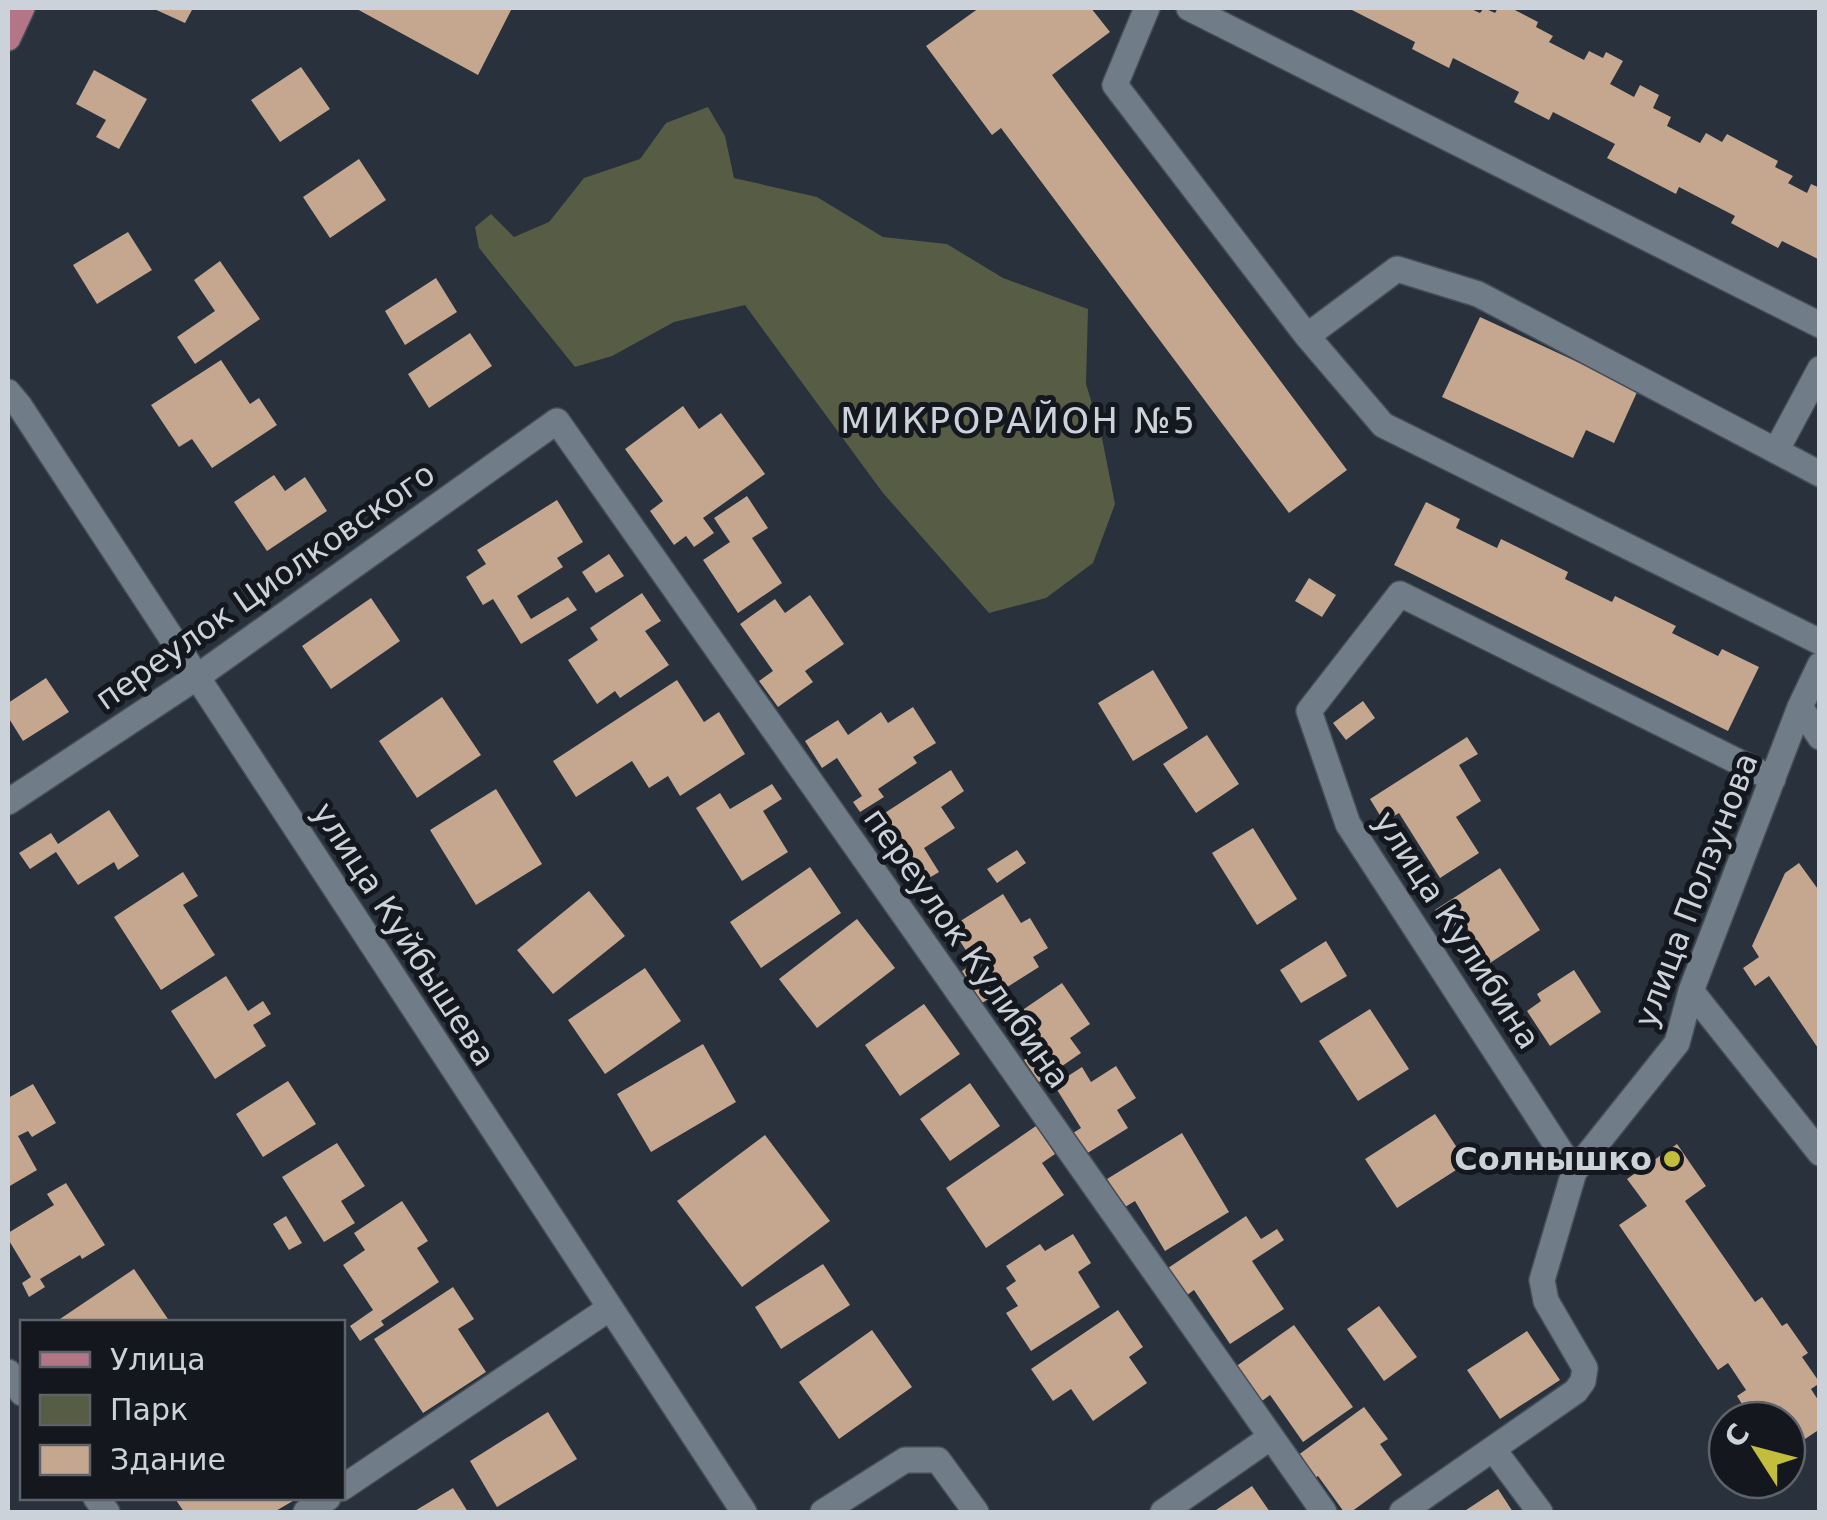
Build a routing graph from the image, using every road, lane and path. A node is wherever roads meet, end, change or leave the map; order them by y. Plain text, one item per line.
1 (22, 8) edge
2 (1147, 8) edge
3 (1189, 8) edge
4 (8, 38) edge
5 (1820, 325) edge
6 (1307, 336) junction
7 (1820, 369) edge
8 (8, 392) edge
9 (558, 421) joint
10 (1776, 451) junction
11 (1820, 474) edge
12 (1820, 642) edge
13 (1820, 666) edge
14 (197, 677) junction
15 (1800, 707) junction
16 (1820, 736) edge
17 (1773, 779) junction
18 (8, 802) edge
19 (1691, 991) junction
20 (1820, 1152) edge
21 (1574, 1172) junction
22 (610, 1308) junction
23 (1271, 1437) junction
24 (1493, 1449) junction
25 (345, 1486) edge
26 (744, 1512) edge
27 (824, 1512) edge
28 (976, 1512) edge
29 (1162, 1512) edge
30 (1324, 1512) edge
31 (1402, 1512) edge
32 (1540, 1512) edge

1 - 4 main road
2 - 6 street
3 - 5 street
6 - 10 street
6 - 12 street
7 - 10 street
8 - 14 street, улица Куйбышева
9 - 14 street, переулок Циолковского
9 - 23 street, переулок Кулибина
10 - 11 street
13 - 15 street, улица Ползунова
14 - 18 street, переулок Циолковского
14 - 22 street, улица Куйбышева
15 - 16 street
15 - 17 street, улица Ползунова
17 - 19 street, улица Ползунова
17 - 21 street, улица Кулибина
19 - 20 street
19 - 21 street, улица Ползунова
21 - 24 street
22 - 25 street
22 - 26 street, улица Куйбышева
23 - 29 street
23 - 30 street, переулок Кулибина
24 - 31 street
24 - 32 street
27 - 28 street

